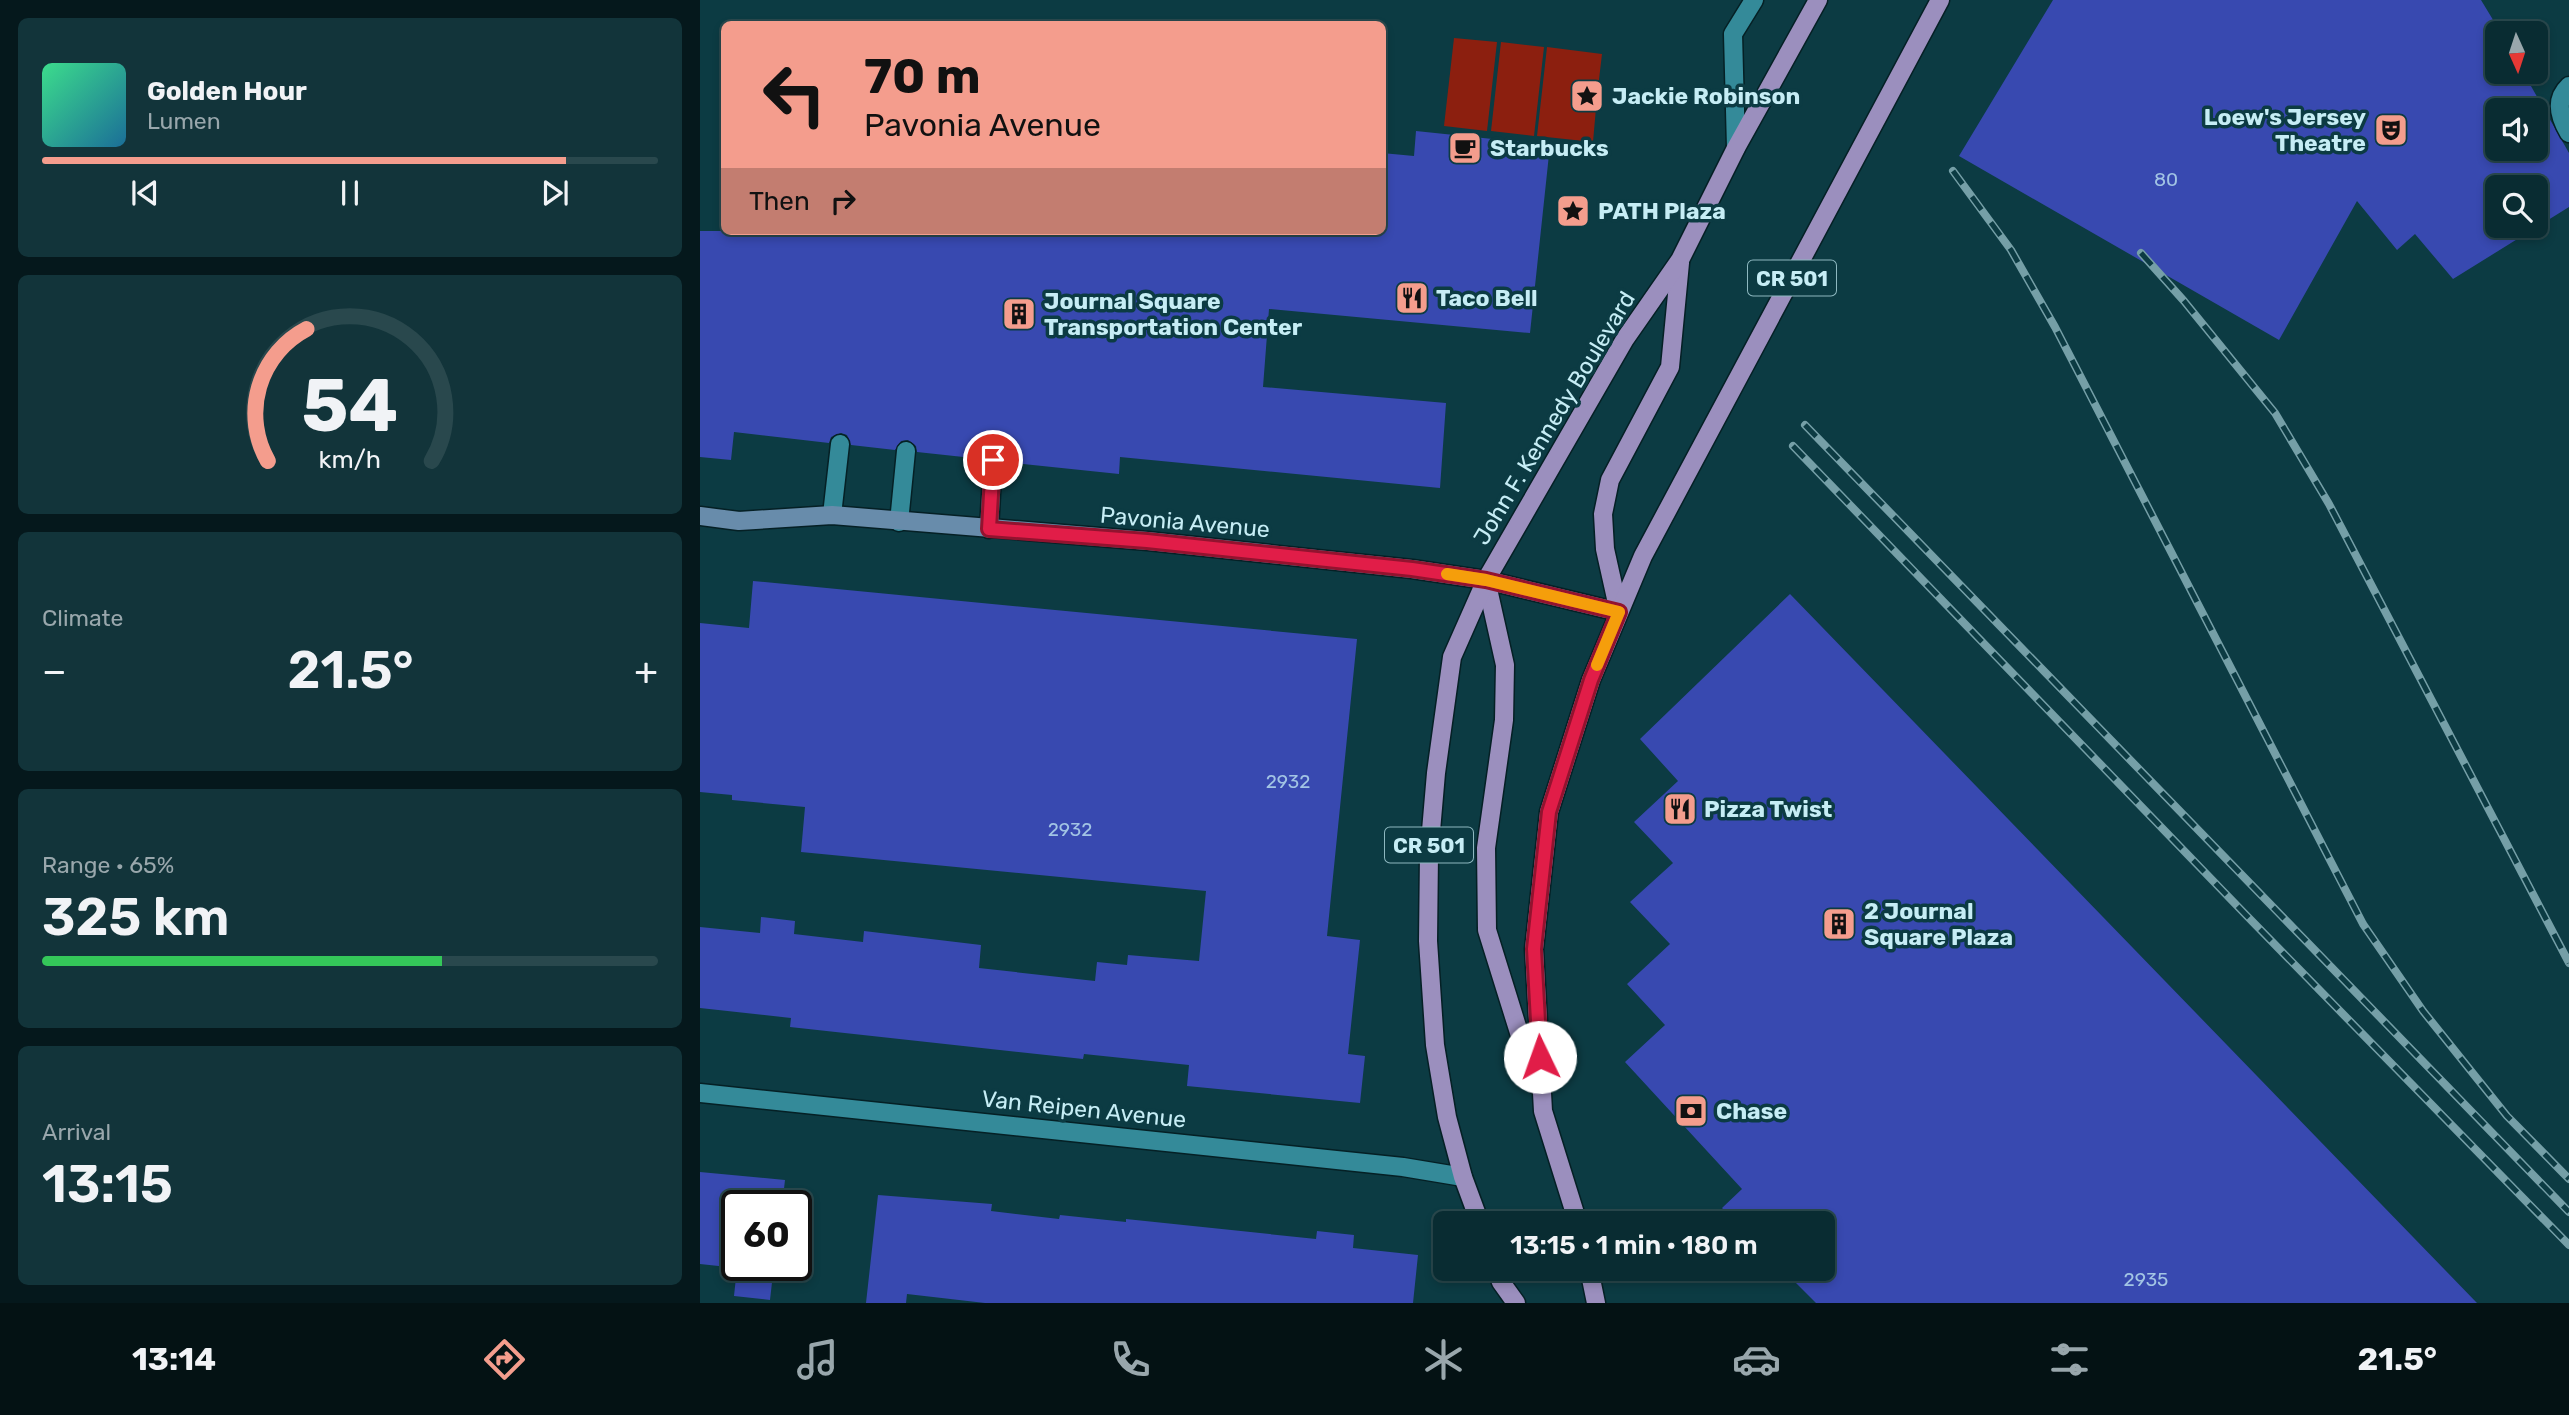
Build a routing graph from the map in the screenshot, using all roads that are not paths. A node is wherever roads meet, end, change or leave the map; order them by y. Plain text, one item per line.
1 (1754, 0) edge
2 (1818, 0) edge
3 (1940, 0) edge
4 (2569, 86) edge
5 (2569, 133) edge
6 (1736, 148) junction
7 (1680, 260) junction
8 (840, 444) dead end
9 (906, 451) dead end
10 (993, 460) dead end
11 (832, 515) junction
12 (700, 516) edge
13 (899, 522) junction
14 (989, 529) junction
15 (1486, 580) junction
16 (1619, 612) junction
17 (700, 1093) edge
18 (1543, 1111) junction
19 (1463, 1177) junction
20 (1476, 1211) edge
21 (1574, 1211) edge
22 (1501, 1281) edge
23 (1591, 1281) edge
24 (1516, 1303) edge
25 (1596, 1303) edge

1 - 6 street
2 - 6 main road, John F. Kennedy Boulevard / CR 501
3 - 16 main road, CR 501
4 - 5 street
6 - 7 main road, John F. Kennedy Boulevard / CR 501
7 - 15 main road, John F. Kennedy Boulevard / CR 501
7 - 16 main road
8 - 11 street
9 - 13 street
10 - 14 street
11 - 12 street, Pavonia Avenue
11 - 13 street, Pavonia Avenue
13 - 14 street, Pavonia Avenue
14 - 15 street, Pavonia Avenue
15 - 16 street, Pavonia Avenue
15 - 18 main road
15 - 19 main road, John F. Kennedy Boulevard / CR 501
16 - 18 main road, CR 501
17 - 19 street, Van Reipen Avenue
18 - 21 main road, CR 501
19 - 20 main road, John F. Kennedy Boulevard / CR 501
22 - 24 main road
23 - 25 main road

